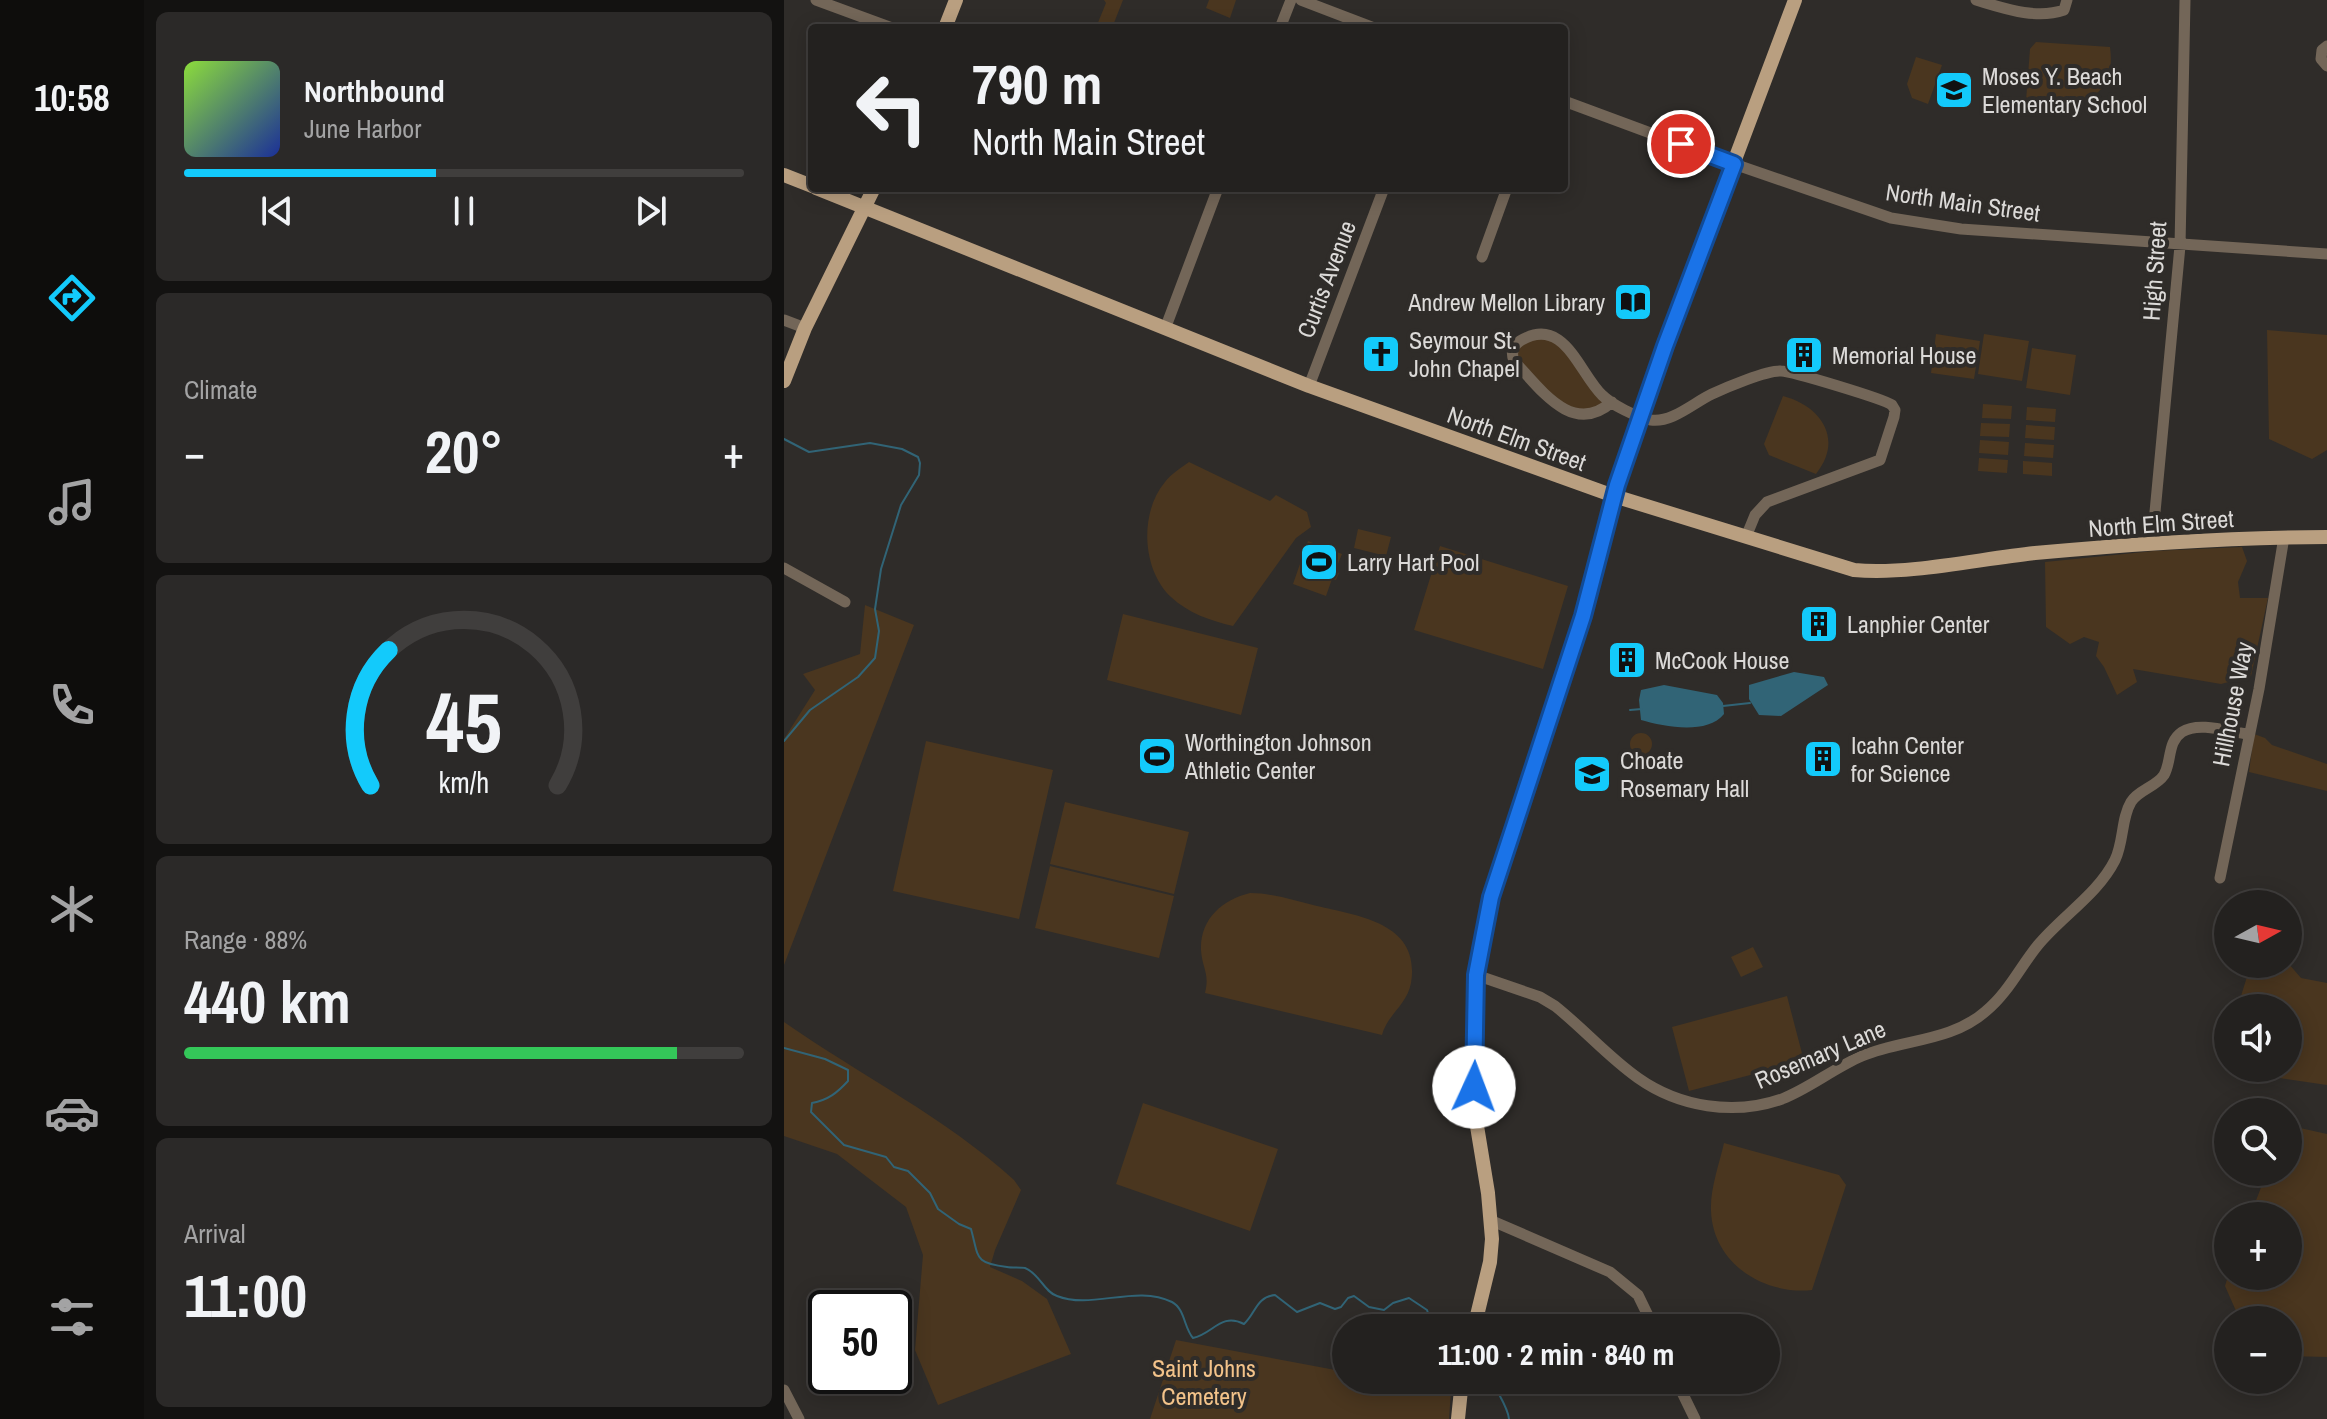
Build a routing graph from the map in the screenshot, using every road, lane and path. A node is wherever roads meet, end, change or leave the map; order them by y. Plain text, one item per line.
1 (816, 0) edge
2 (956, 0) edge
3 (1291, 0) edge
4 (1301, 0) edge
5 (1795, 0) edge
6 (1976, 0) edge
7 (2185, 0) edge
8 (2066, 5) edge
9 (881, 24) edge
10 (947, 24) edge
11 (1282, 24) edge
12 (1364, 24) edge
13 (2327, 46) edge
14 (2327, 66) edge
15 (1568, 102) edge
16 (1734, 164) junction
17 (784, 175) edge
18 (808, 185) edge
19 (826, 192) edge
20 (872, 192) edge
21 (1216, 192) edge
22 (1382, 192) edge
23 (1506, 192) edge
24 (864, 207) junction
25 (2180, 246) junction
26 (2327, 254) edge
27 (1482, 257) dead end
28 (784, 320) edge
29 (805, 328) junction
30 (1165, 329) junction
31 (784, 381) edge
32 (1309, 386) junction
33 (1612, 402) junction
34 (1641, 416) junction
35 (1614, 496) junction
36 (1746, 537) junction
37 (2284, 537) junction
38 (2327, 537) edge
39 (2152, 544) junction
40 (784, 568) edge
41 (845, 602) dead end
42 (2248, 734) junction
43 (2220, 878) dead end
44 (1476, 975) junction
45 (1490, 1220) junction
46 (1477, 1314) edge
47 (1647, 1314) edge
48 (784, 1390) edge
49 (1461, 1394) edge
50 (1683, 1394) edge
51 (799, 1419) edge
52 (1458, 1419) edge
53 (1695, 1419) edge

1 - 9 street
2 - 10 main road
3 - 11 street
4 - 12 street
5 - 16 main road
6 - 8 street
7 - 25 street, High Street
13 - 14 street
15 - 16 street, North Main Street
16 - 25 street, North Main Street
16 - 34 main road
17 - 18 main road, North Elm Street
19 - 24 main road, North Elm Street
20 - 24 main road
21 - 30 street
22 - 32 street, Curtis Avenue
23 - 27 street
24 - 29 main road
24 - 30 main road, North Elm Street
25 - 26 street, North Main Street
25 - 39 street, High Street
28 - 29 street
29 - 31 main road
30 - 32 main road, North Elm Street
32 - 35 main road, North Elm Street
33 - 33 street
33 - 34 street
34 - 35 main road
34 - 36 street
35 - 36 main road, North Elm Street
35 - 44 main road
36 - 39 main road, North Elm Street
37 - 38 main road, North Elm Street
37 - 39 main road, North Elm Street
37 - 42 street, Hillhouse Way
40 - 41 street
42 - 43 street, Hillhouse Way
42 - 44 street, Rosemary Lane
44 - 45 main road
45 - 46 main road
45 - 47 street
48 - 51 street
49 - 52 main road
50 - 53 street

